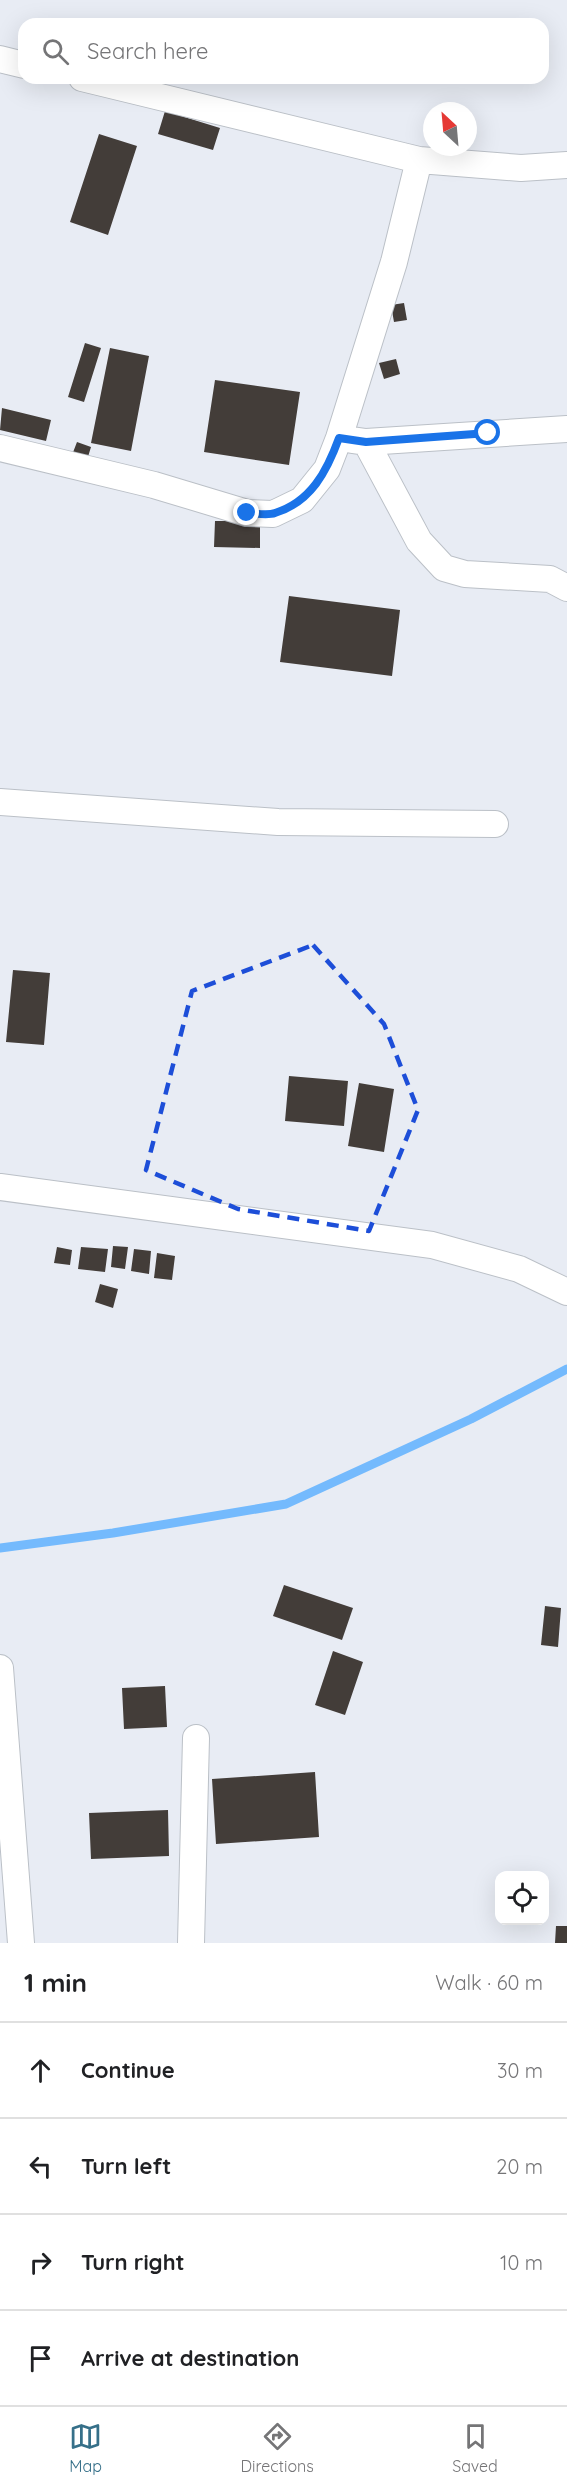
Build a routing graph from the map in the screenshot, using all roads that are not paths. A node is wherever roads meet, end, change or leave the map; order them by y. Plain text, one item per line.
1 (0, 59) edge
2 (18, 64) edge
3 (107, 84) edge
4 (419, 160) junction
5 (567, 165) edge
6 (567, 429) edge
7 (339, 438) junction
8 (366, 442) junction
9 (0, 448) edge
10 (567, 588) edge
11 (0, 802) edge
12 (495, 824) dead end
13 (0, 1187) edge
14 (567, 1292) edge
15 (0, 1668) edge
16 (196, 1738) dead end
17 (21, 1943) edge
18 (191, 1943) edge

1 - 2 street
3 - 4 street
4 - 5 street
4 - 7 street
6 - 8 street
7 - 8 street
7 - 9 street
8 - 10 street
11 - 12 street
13 - 14 street
15 - 17 street
16 - 18 street

